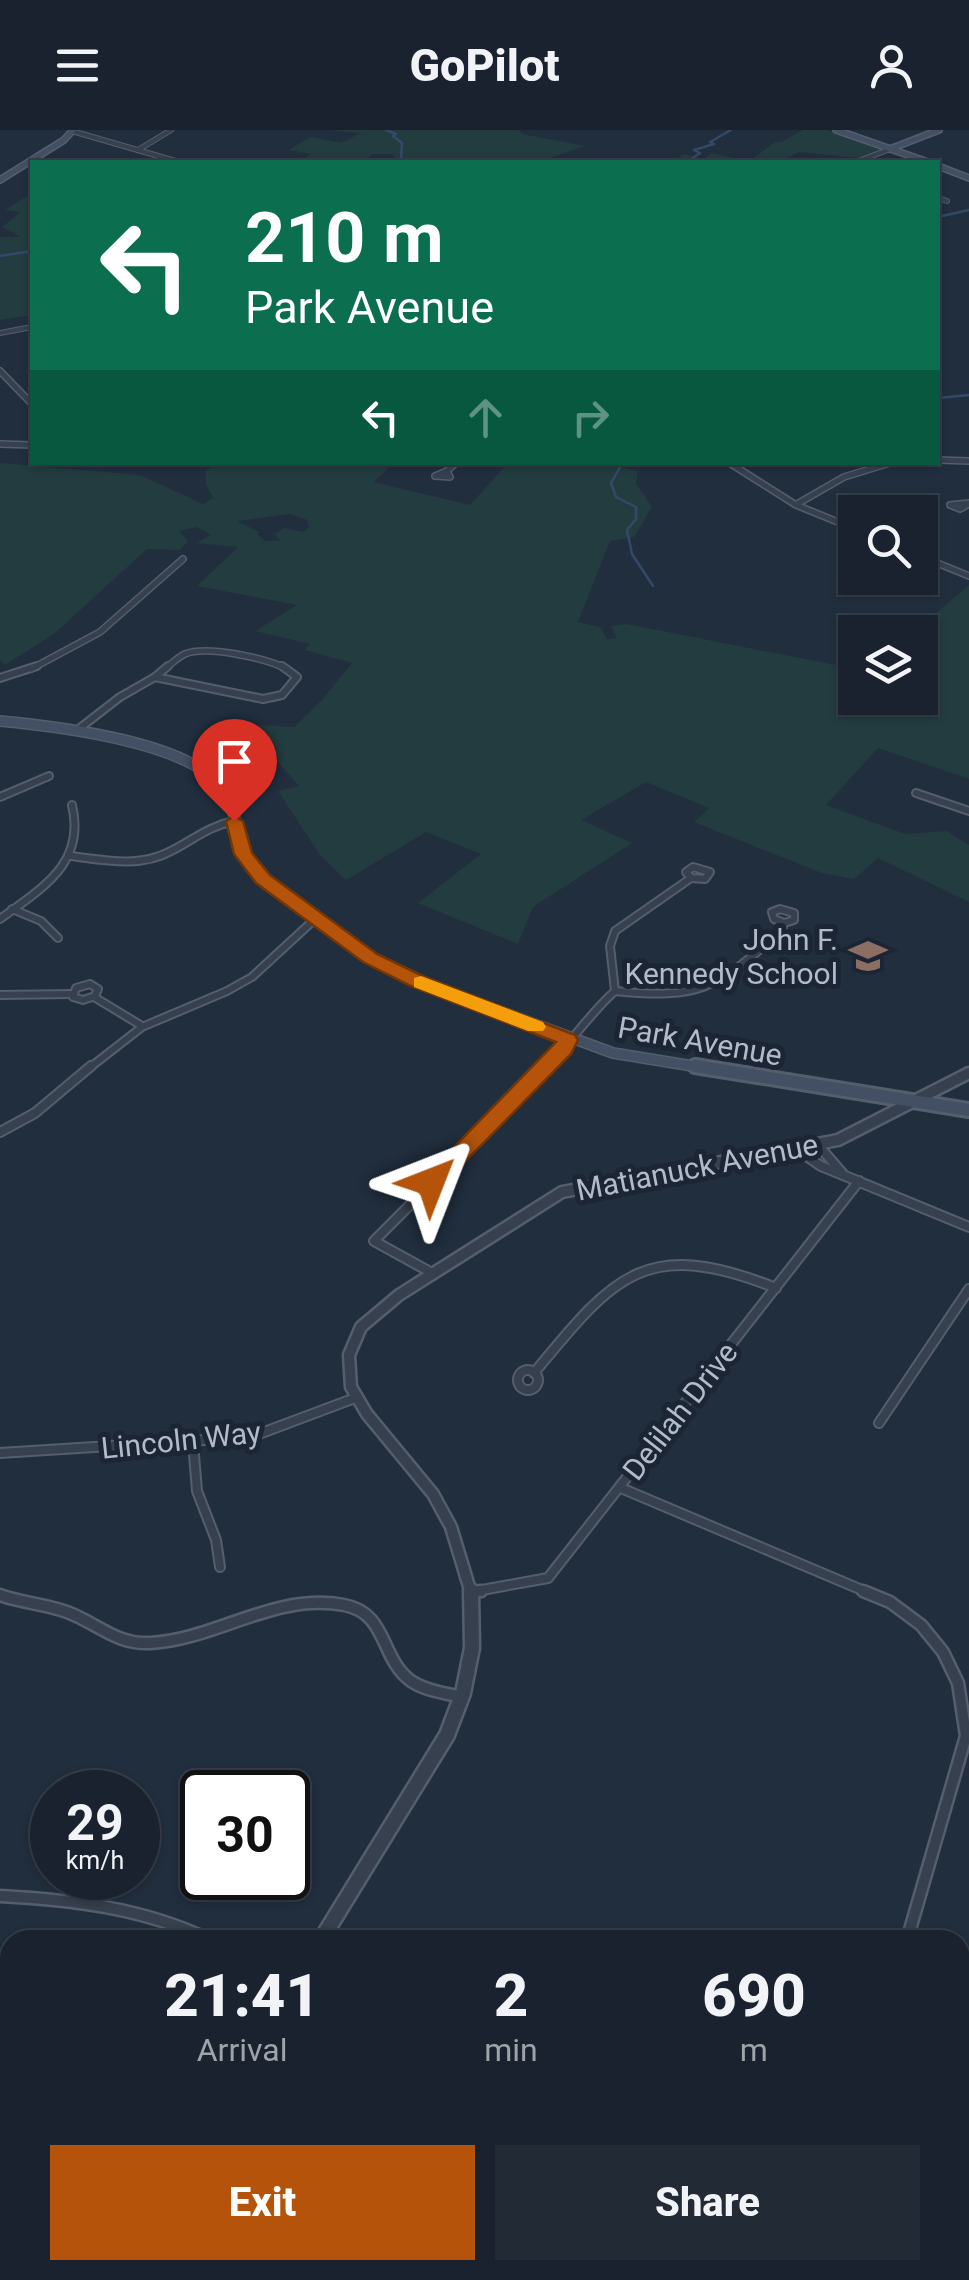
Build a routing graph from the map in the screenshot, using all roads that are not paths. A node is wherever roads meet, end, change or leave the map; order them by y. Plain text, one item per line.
1 (172, 130) edge
2 (836, 130) edge
3 (939, 130) edge
4 (73, 131) edge
5 (890, 149) junction
6 (138, 150) junction
7 (173, 160) edge
8 (861, 160) edge
9 (922, 160) edge
10 (940, 168) edge
11 (969, 178) edge
12 (0, 180) edge
13 (940, 199) edge
14 (947, 201) dead end
15 (30, 327) edge
16 (0, 333) edge
17 (0, 371) edge
18 (30, 402) edge
19 (0, 444) edge
20 (30, 445) edge
21 (940, 460) edge
22 (969, 461) edge
23 (454, 465) edge
24 (733, 465) edge
25 (874, 465) edge
26 (448, 471) dead end
27 (796, 504) junction
28 (838, 522) edge
29 (182, 559) dead end
30 (938, 563) edge
31 (969, 576) edge
32 (156, 677) junction
33 (0, 678) edge
34 (0, 721) edge
35 (80, 728) junction
36 (50, 776) dead end
37 (916, 792) dead end
38 (0, 797) edge
39 (72, 805) dead end
40 (969, 812) edge
41 (234, 821) junction
42 (72, 856) junction
43 (691, 878) dead end
44 (0, 906) edge
45 (11, 910) junction
46 (0, 918) edge
47 (315, 919) junction
48 (784, 922) dead end
49 (58, 938) dead end
50 (615, 991) junction
51 (72, 994) junction
52 (0, 995) edge
53 (94, 997) junction
54 (142, 1026) junction
55 (568, 1040) junction
56 (969, 1072) edge
57 (914, 1101) junction
58 (969, 1110) edge
59 (0, 1132) edge
60 (818, 1145) junction
61 (796, 1150) junction
62 (843, 1174) junction
63 (859, 1181) junction
64 (969, 1227) edge
65 (432, 1273) junction
66 (776, 1288) junction
67 (969, 1289) edge
68 (534, 1373) dead end
69 (356, 1398) junction
70 (879, 1423) dead end
71 (194, 1443) junction
72 (0, 1453) edge
73 (621, 1488) junction
74 (220, 1567) dead end
75 (471, 1592) junction
76 (0, 1595) edge
77 (462, 1696) junction
78 (0, 1896) edge
79 (189, 1930) edge
80 (327, 1930) edge
81 (910, 1930) edge

1 - 6 street
2 - 5 main road
3 - 5 main road
4 - 6 street
4 - 12 main road
5 - 8 street
5 - 9 main road
6 - 7 street
10 - 11 main road
13 - 14 street
15 - 16 street
17 - 18 street
19 - 20 street
21 - 22 street
23 - 26 street
24 - 27 street
25 - 27 street
27 - 28 street
29 - 33 street
30 - 31 street
32 - 32 street
32 - 35 street
34 - 35 main road, Park Avenue
35 - 41 main road, Park Avenue
36 - 38 street
37 - 40 street
39 - 42 street
41 - 42 street
41 - 47 main road, Park Avenue
42 - 45 street
43 - 50 street
44 - 45 street
45 - 46 street
45 - 49 street
47 - 54 street
47 - 55 main road, Park Avenue
48 - 50 street
50 - 55 street
51 - 52 street
51 - 53 street
51 - 53 street
53 - 54 street
54 - 59 street
55 - 57 main road, Park Avenue
55 - 65 street
56 - 57 street, Matianuck Avenue
57 - 58 main road, Park Avenue
57 - 60 street, Matianuck Avenue
60 - 61 street, Matianuck Avenue
60 - 62 street
61 - 62 street
61 - 65 street, Matianuck Avenue
62 - 63 street
63 - 64 street
63 - 66 street, Delilah Drive
65 - 69 street, Matianuck Avenue
66 - 68 street
66 - 73 street, Delilah Drive
67 - 70 street
69 - 71 street, Lincoln Way
69 - 75 street
71 - 72 street, Lincoln Way
71 - 74 street
73 - 75 street, Delilah Drive
73 - 81 street
75 - 77 street
76 - 77 street
77 - 80 street
78 - 79 street

